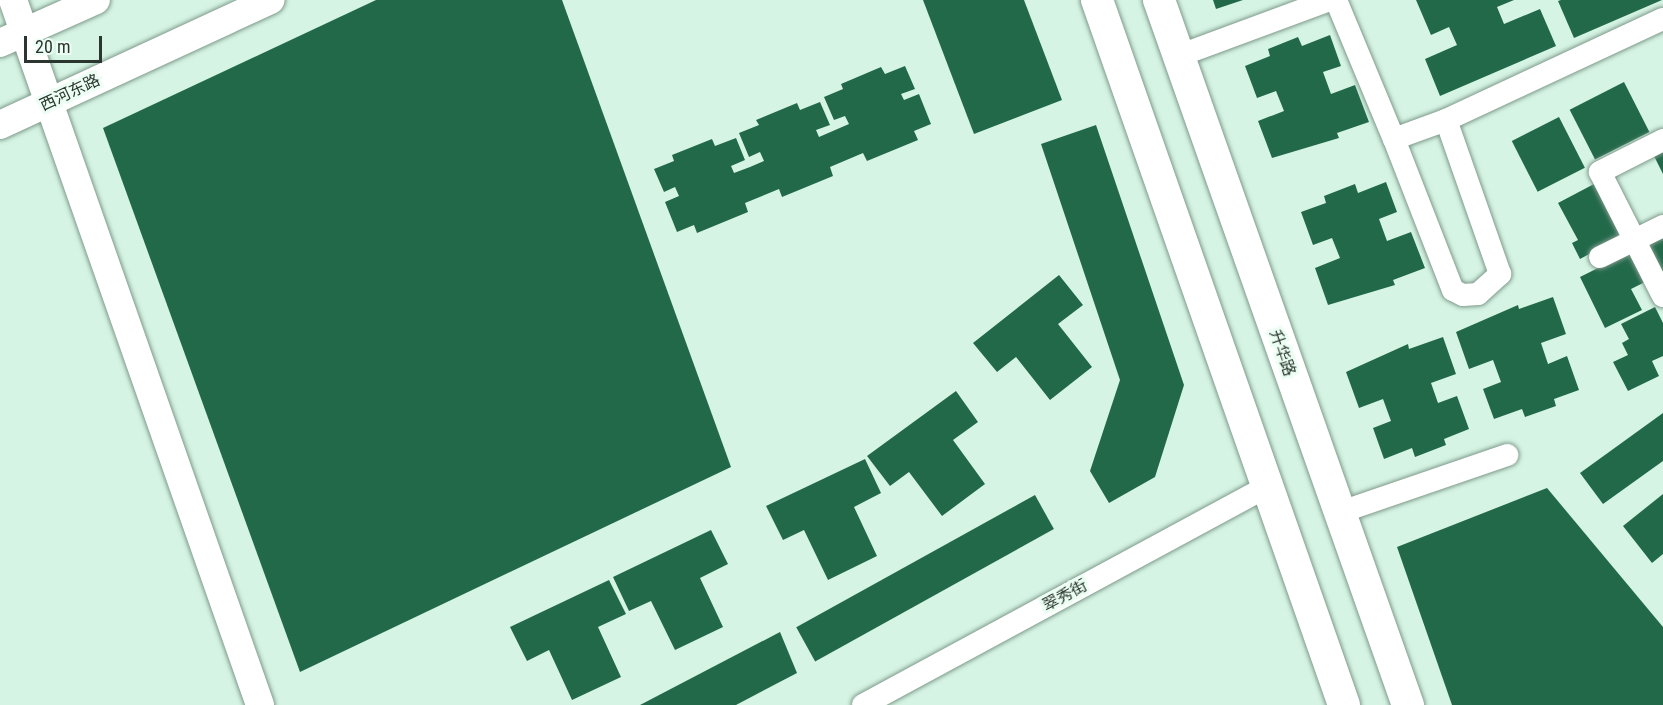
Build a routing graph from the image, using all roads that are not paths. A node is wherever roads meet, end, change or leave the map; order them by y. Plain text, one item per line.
1 (13, 0) edge
2 (96, 0) edge
3 (271, 0) edge
4 (1097, 0) edge
5 (1160, 0) edge
6 (1329, 0) edge
7 (1336, 0) edge
8 (1663, 19) edge
9 (12, 38) edge
10 (1178, 56) junction
11 (49, 103) junction
12 (1446, 120) junction
13 (0, 125) edge
14 (1394, 139) junction
15 (1663, 140) edge
16 (1663, 226) edge
17 (1634, 240) junction
18 (1600, 258) dead end
19 (1663, 296) edge
20 (1507, 455) dead end
21 (1268, 488) junction
22 (1338, 513) junction
23 (260, 705) edge
24 (863, 705) edge
25 (1344, 705) edge
26 (1408, 705) edge

1 - 9 street
2 - 9 street
3 - 11 street, 西河东路
4 - 21 main road
5 - 10 main road, 升华路
6 - 10 street
7 - 14 street
8 - 12 street
9 - 11 street
10 - 22 main road, 升华路
11 - 13 street, 西河东路
11 - 23 street
12 - 14 street
12 - 14 street
15 - 17 street
16 - 17 street
17 - 18 street
17 - 19 street
20 - 22 street
21 - 24 street, 翠秀街
21 - 25 main road
22 - 26 main road, 升华路

